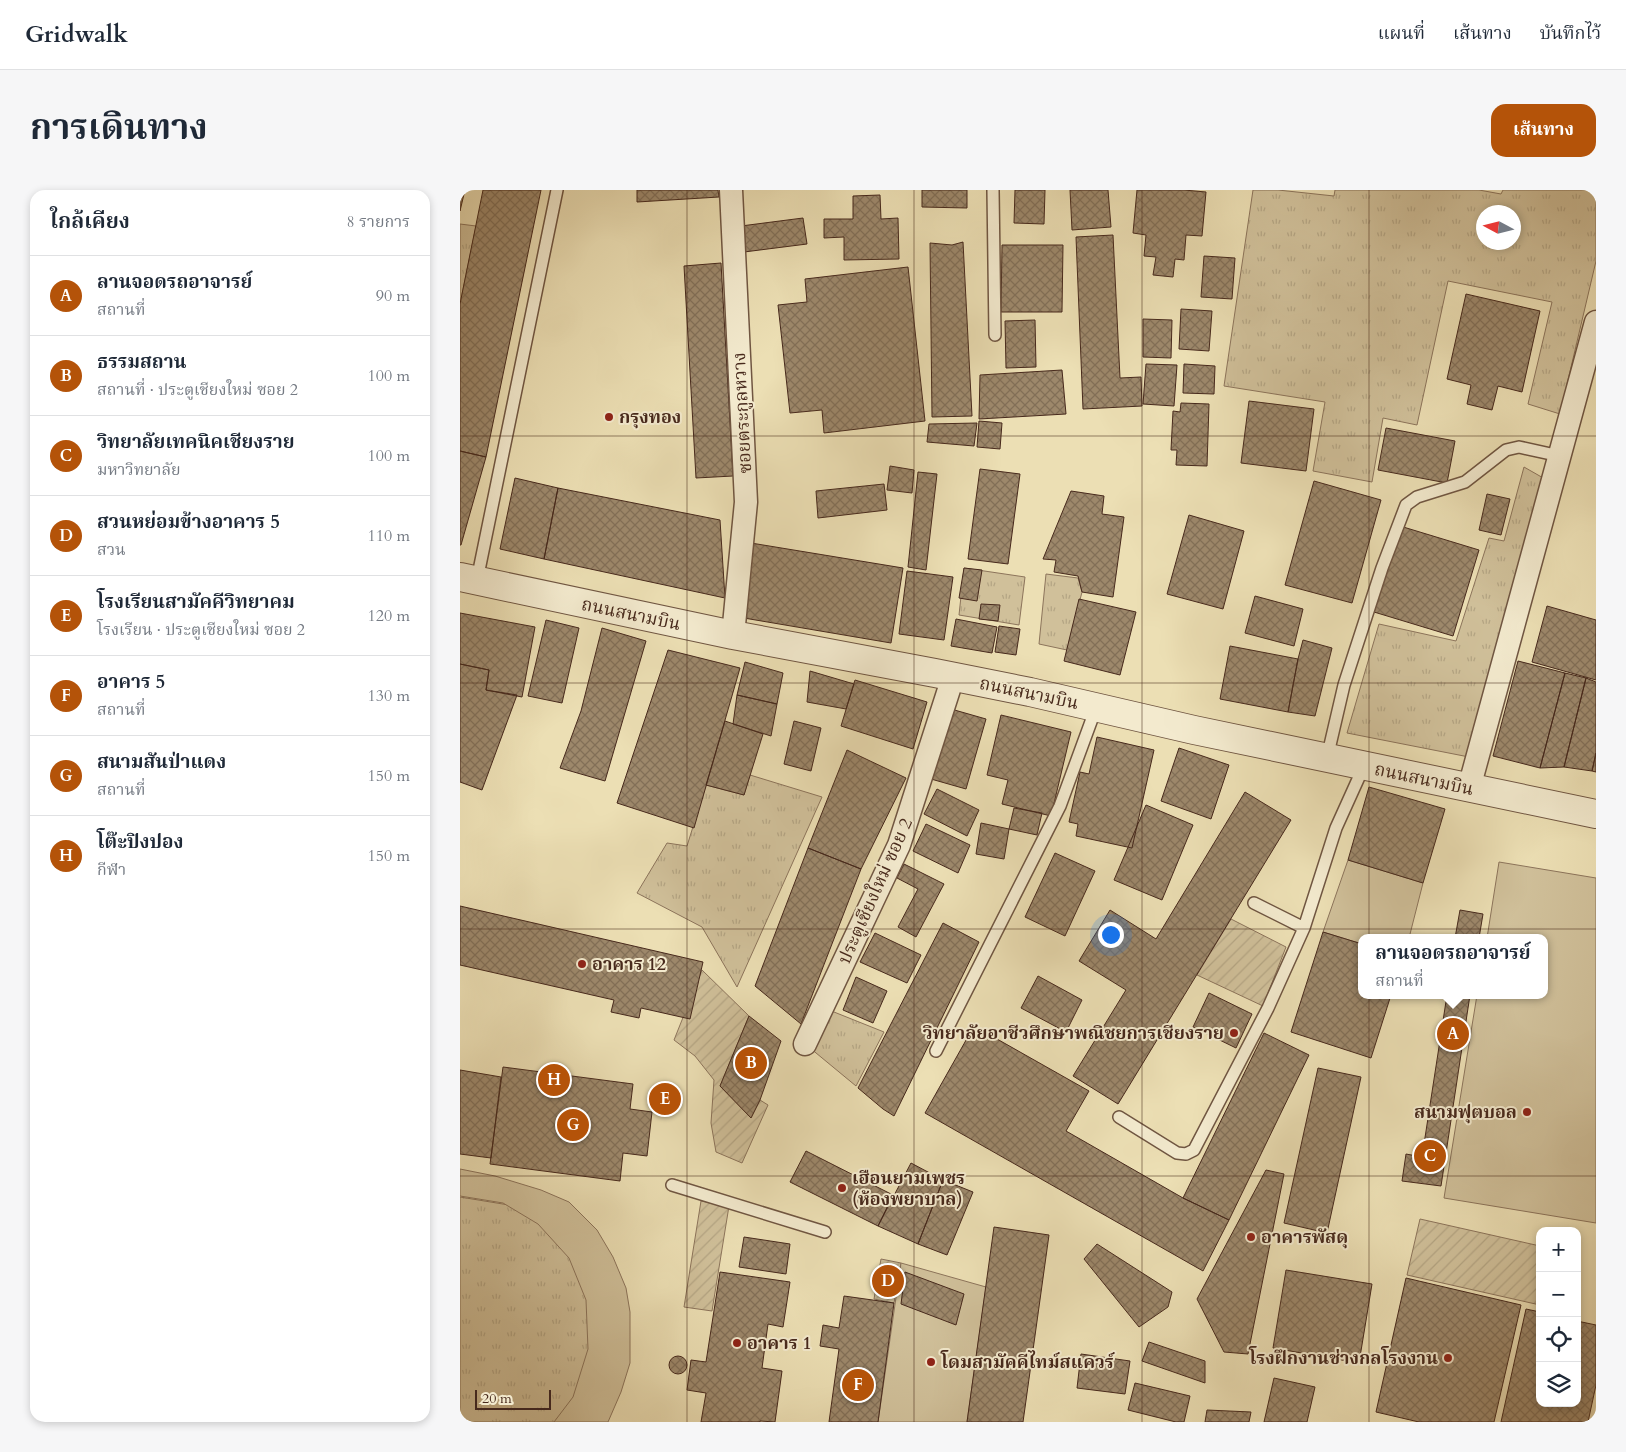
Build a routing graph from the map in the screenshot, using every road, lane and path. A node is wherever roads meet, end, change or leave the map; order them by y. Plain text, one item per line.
1 (557, 190) edge
2 (731, 190) edge
3 (993, 190) edge
4 (1596, 322) edge
5 (995, 335) dead end
6 (1560, 456) junction
7 (469, 579) edge
8 (733, 635) junction
9 (953, 677) junction
10 (1096, 708) junction
11 (1327, 758) junction
12 (1364, 766) junction
13 (1470, 788) junction
14 (1596, 814) edge
15 (1254, 903) dead end
16 (1304, 928) junction
17 (805, 1044) dead end
18 (936, 1051) dead end
19 (1119, 1117) dead end
20 (672, 1185) dead end
21 (825, 1232) dead end

1 - 7 lane
2 - 8 street, ซอยตระกูลหวาง
3 - 5 lane
4 - 6 street
6 - 11 lane
6 - 13 street
7 - 8 street, ถนนสนามบิน
8 - 9 street, ถนนสนามบิน
9 - 10 street, ถนนสนามบิน
9 - 17 street, ประตูเชียงใหม่ ซอย 2
10 - 11 street, ถนนสนามบิน
10 - 18 lane
11 - 12 street, ถนนสนามบิน
12 - 13 street, ถนนสนามบิน
12 - 16 lane
13 - 14 street, ถนนสนามบิน
15 - 16 lane
16 - 19 lane
20 - 21 lane

